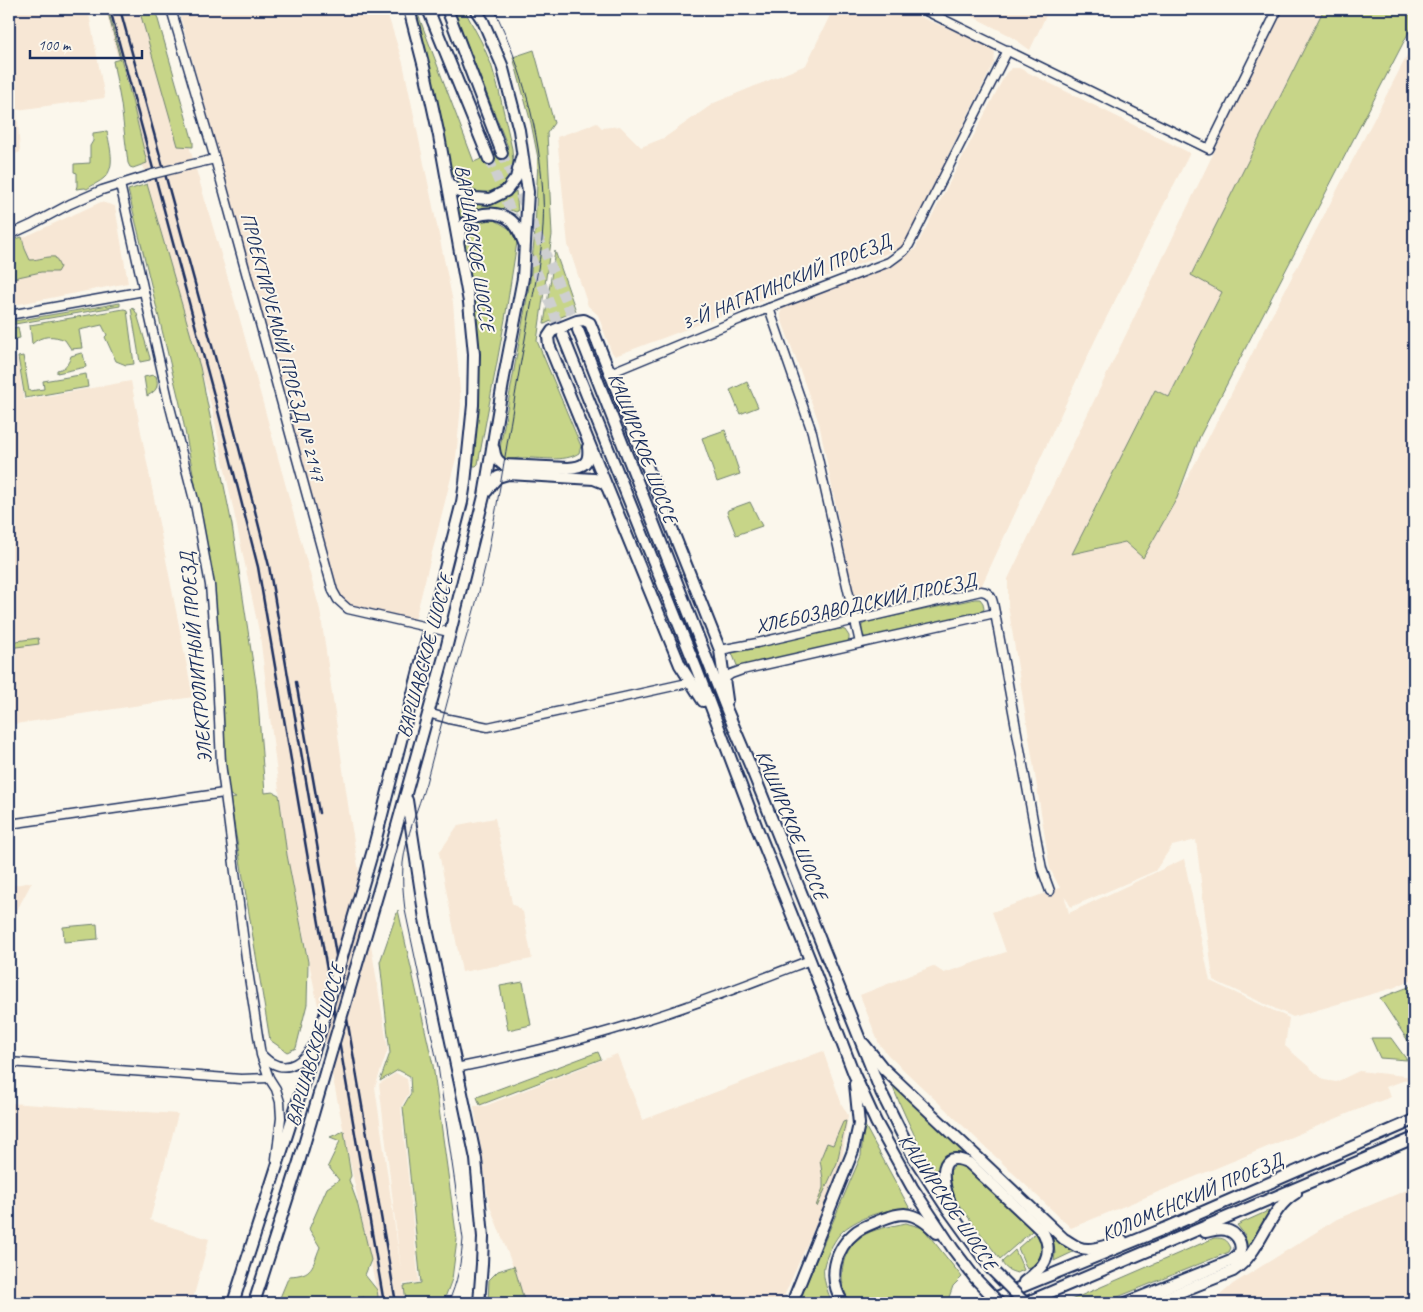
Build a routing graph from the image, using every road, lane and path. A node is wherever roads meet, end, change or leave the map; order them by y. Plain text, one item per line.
1 (171, 9) edge
2 (408, 9) edge
3 (428, 9) edge
4 (447, 9) edge
5 (475, 9) edge
6 (922, 9) edge
7 (1278, 9) edge
8 (1008, 50) junction
9 (502, 153) tunnel mouth
10 (522, 153) junction
11 (215, 159) junction
12 (490, 159) tunnel mouth
13 (448, 182) junction
14 (120, 184) junction
15 (9, 235) edge
16 (459, 239) junction
17 (524, 244) junction
18 (144, 291) junction
19 (769, 308) junction
20 (9, 315) edge
21 (578, 330) tunnel mouth
22 (563, 336) tunnel mouth
23 (610, 373) junction
24 (588, 441) junction
25 (494, 443) junction
26 (611, 493) junction
27 (484, 496) junction
28 (995, 613) junction
29 (854, 621) junction
30 (431, 627) junction
31 (450, 632) junction
32 (860, 643) junction
33 (720, 650) junction
34 (724, 678) junction
35 (692, 682) junction
36 (428, 713) junction
37 (728, 713) junction
38 (717, 724) junction
39 (224, 793) junction
40 (406, 796) junction
41 (9, 824) edge
42 (1050, 891) dead end
43 (810, 960) junction
44 (320, 1031) junction
45 (857, 1036) junction
46 (261, 1055) junction
47 (9, 1062) edge
48 (456, 1068) junction
49 (854, 1074) junction
50 (269, 1078) junction
51 (1414, 1120) edge
52 (1414, 1138) edge
53 (1334, 1172) junction
54 (274, 1178) junction
55 (1166, 1228) junction
56 (1189, 1234) junction
57 (970, 1240) junction
58 (953, 1249) junction
59 (1014, 1290) junction
60 (233, 1303) edge
61 (254, 1303) edge
62 (479, 1303) edge
63 (792, 1303) edge
64 (843, 1303) edge
65 (982, 1303) edge
66 (999, 1303) edge
67 (1025, 1303) edge
68 (1126, 1303) edge
69 (1152, 1303) edge

1 - 11 street, ПРОЕКТИРУЕМЫЙ ПРОЕЗД № 2147
2 - 13 main road, ВАРШАВСКОЕ ШОССЕ
3 - 12 main road
4 - 9 main road
5 - 10 main road, ВАРШАВСКОЕ ШОССЕ
6 - 8 street
7 - 8 street
8 - 19 street, 3-Й НАГАТИНСКИЙ ПРОЕЗД
10 - 13 main road
10 - 17 main road, ВАРШАВСКОЕ ШОССЕ
11 - 14 street, bridge
11 - 30 street, ПРОЕКТИРУЕМЫЙ ПРОЕЗД № 2147
13 - 16 main road, ВАРШАВСКОЕ ШОССЕ
14 - 15 street
14 - 18 street, ЭЛЕКТРОЛИТНЫЙ ПРОЕЗД
16 - 17 main road
16 - 30 main road, ВАРШАВСКОЕ ШОССЕ
17 - 25 main road, ВАРШАВСКОЕ ШОССЕ
18 - 20 street
18 - 39 street, ЭЛЕКТРОЛИТНЫЙ ПРОЕЗД
19 - 23 street, 3-Й НАГАТИНСКИЙ ПРОЕЗД
19 - 29 street
21 - 37 main road, КАШИРСКОЕ ШОССЕ
22 - 38 main road, КАШИРСКОЕ ШОССЕ
23 - 24 main road
23 - 33 main road
24 - 25 main road
24 - 26 main road
25 - 27 main road, ВАРШАВСКОЕ ШОССЕ
26 - 27 main road
26 - 35 main road
27 - 31 main road, ВАРШАВСКОЕ ШОССЕ
28 - 29 street, ХЛЕБОЗАВОДСКИЙ ПРОЕЗД
28 - 32 street, ХЛЕБОЗАВОДСКИЙ ПРОЕЗД
28 - 42 street
29 - 32 street
29 - 33 street, ХЛЕБОЗАВОДСКИЙ ПРОЕЗД
30 - 31 street, ПРОЕКТИРУЕМЫЙ ПРОЕЗД № 2147
30 - 44 main road, ВАРШАВСКОЕ ШОССЕ, bridge
31 - 36 main road, ВАРШАВСКОЕ ШОССЕ
32 - 34 street, ХЛЕБОЗАВОДСКИЙ ПРОЕЗД
33 - 34 main road
34 - 37 main road
35 - 36 street
35 - 38 main road
36 - 40 main road, ВАРШАВСКОЕ ШОССЕ
37 - 45 main road, КАШИРСКОЕ ШОССЕ
38 - 43 main road, КАШИРСКОЕ ШОССЕ
39 - 41 street
39 - 46 street, ЭЛЕКТРОЛИТНЫЙ ПРОЕЗД
40 - 48 main road
40 - 61 main road, ВАРШАВСКОЕ ШОССЕ, bridge
43 - 48 street
43 - 49 main road, КАШИРСКОЕ ШОССЕ
44 - 46 street
44 - 54 main road, ВАРШАВСКОЕ ШОССЕ
45 - 55 main road
45 - 57 main road, КАШИРСКОЕ ШОССЕ
46 - 50 street, ЭЛЕКТРОЛИТНЫЙ ПРОЕЗД
47 - 50 street
48 - 62 main road
49 - 58 main road, КАШИРСКОЕ ШОССЕ
49 - 63 main road
50 - 54 street, ЭЛЕКТРОЛИТНЫЙ ПРОЕЗД
51 - 55 main road, КОЛОМЕНСКИЙ ПРОЕЗД
52 - 53 main road, КОЛОМЕНСКИЙ ПРОЕЗД
53 - 56 main road, КОЛОМЕНСКИЙ ПРОЕЗД
53 - 69 main road
54 - 60 main road, ВАРШАВСКОЕ ШОССЕ
55 - 59 main road, КОЛОМЕНСКИЙ ПРОЕЗД
56 - 67 main road, КОЛОМЕНСКИЙ ПРОЕЗД
56 - 68 main road
57 - 59 main road
57 - 67 main road, КАШИРСКОЕ ШОССЕ, bridge
58 - 64 main road
58 - 66 main road, КАШИРСКОЕ ШОССЕ, bridge
59 - 65 main road, КОЛОМЕНСКИЙ ПРОЕЗД

